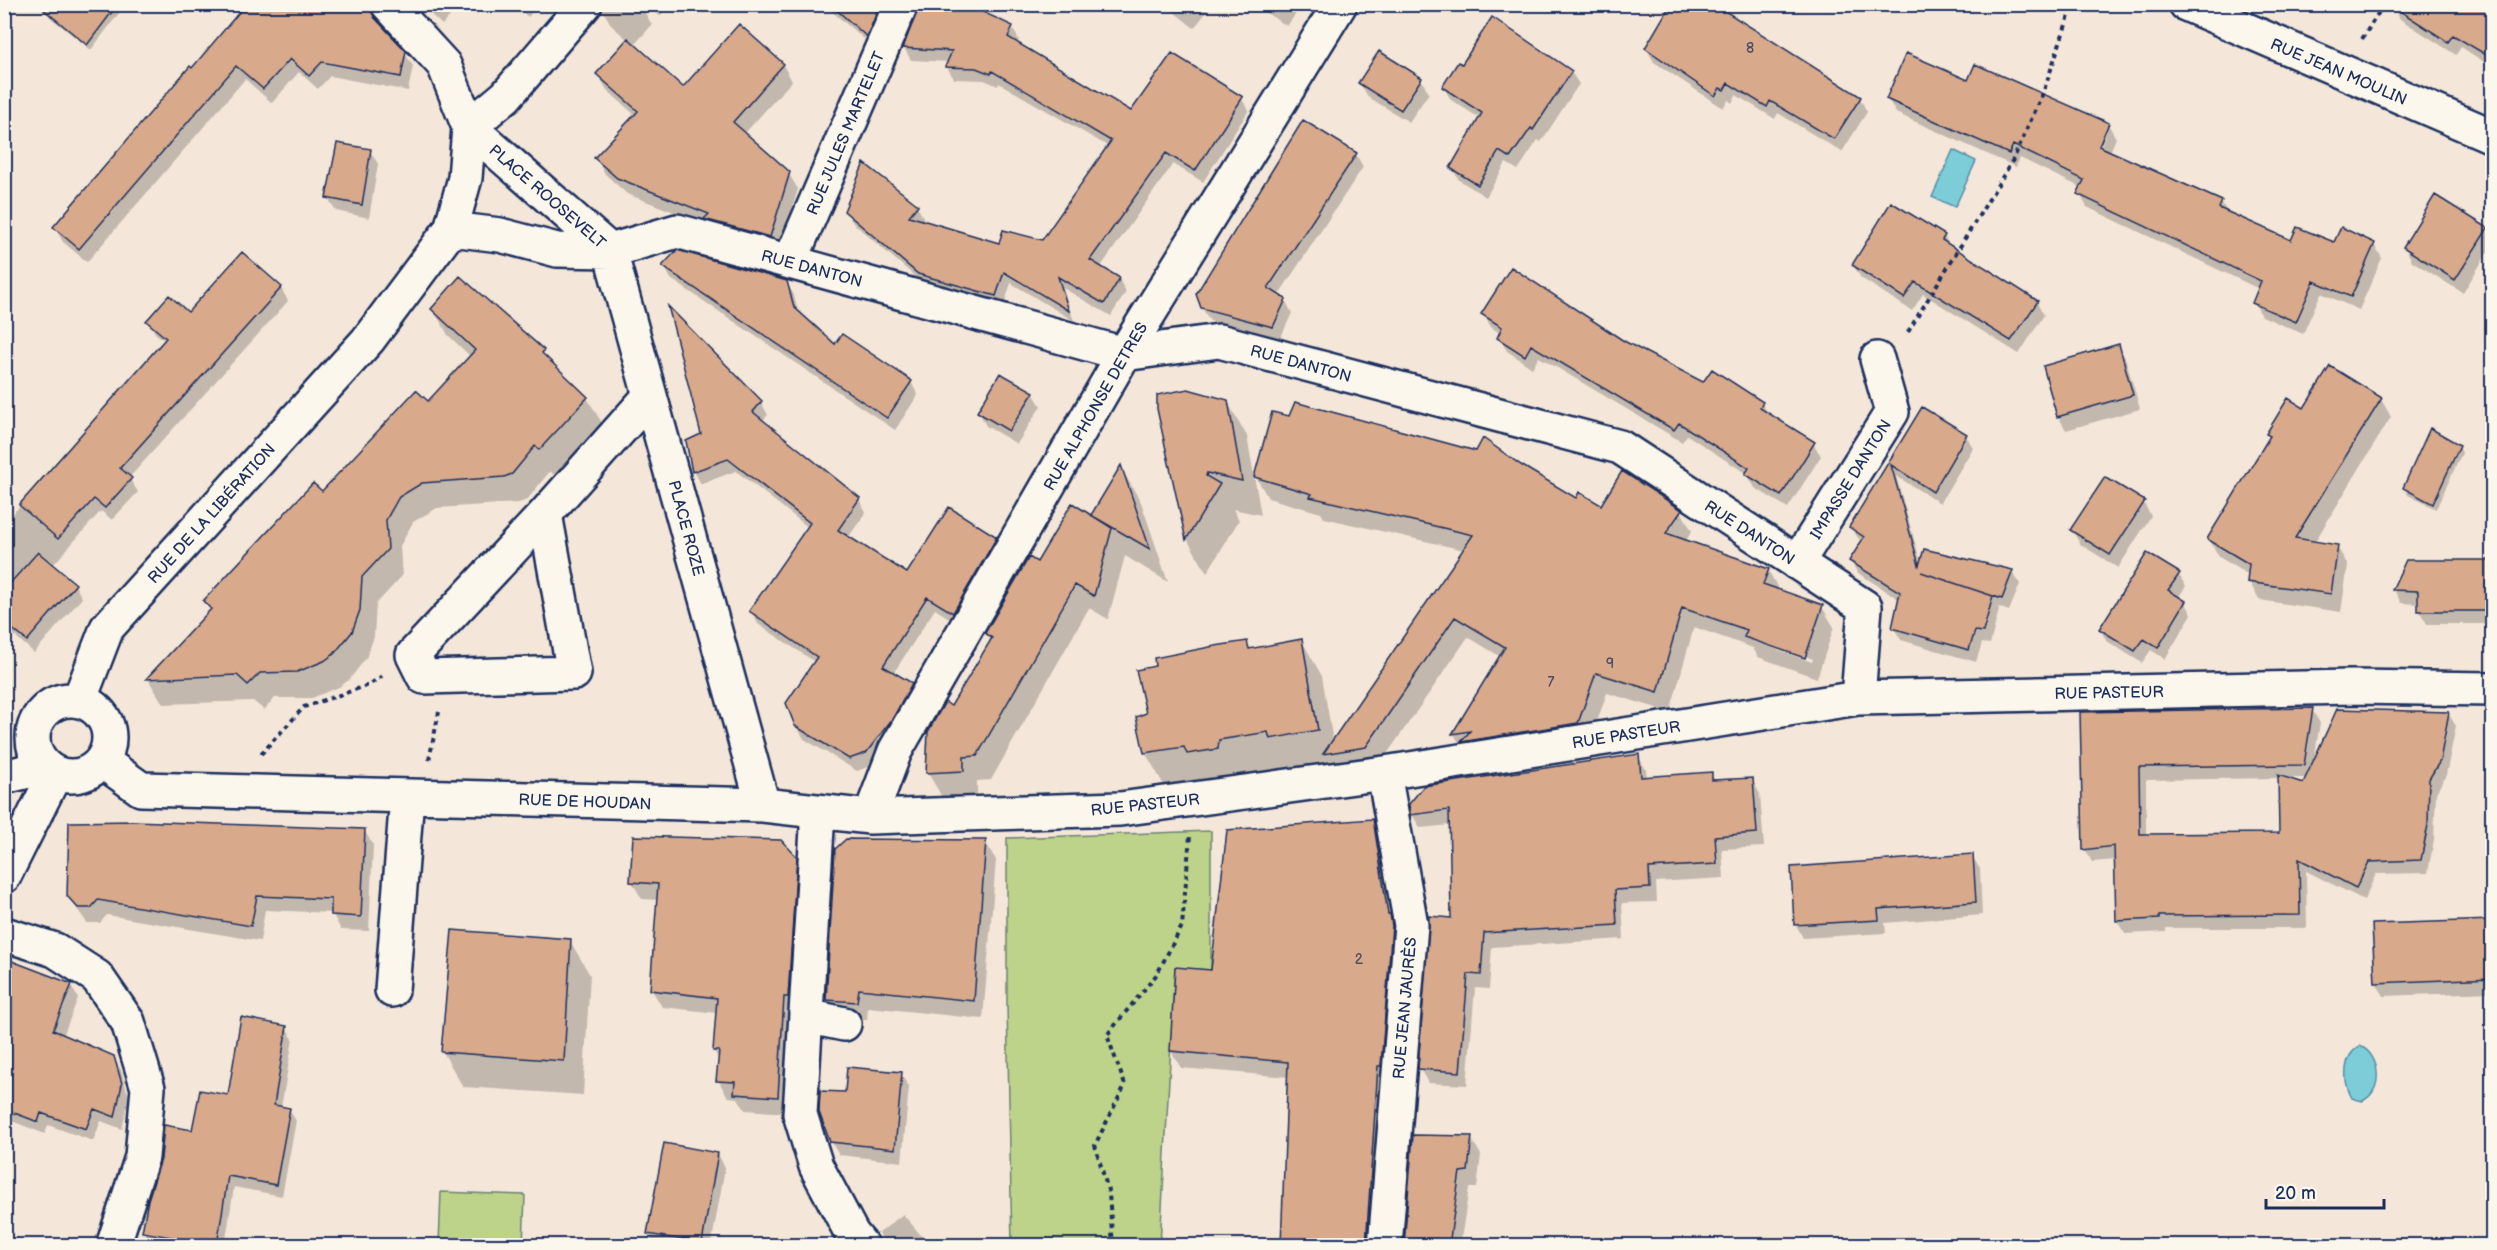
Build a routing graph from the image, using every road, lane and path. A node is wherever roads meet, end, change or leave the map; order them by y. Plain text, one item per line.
1 (388, 4) edge
2 (585, 4) edge
3 (901, 4) edge
4 (1340, 4) edge
5 (2073, 4) edge
6 (2186, 4) edge
7 (469, 127) junction
8 (2493, 136) edge
9 (451, 229) junction
10 (610, 251) junction
11 (790, 262) junction
12 (1908, 332) dead end
13 (368, 340) joint
14 (1124, 354) junction
15 (1877, 359) dead end
16 (651, 396) junction
17 (545, 514) junction
18 (1797, 563) junction
19 (441, 677) junction
20 (369, 685) dead end
21 (2493, 689) edge
22 (1858, 698) junction
23 (79, 701) junction
24 (102, 761) junction
25 (50, 770) junction
26 (1384, 772) junction
27 (4, 777) edge
28 (242, 791) junction
29 (421, 796) junction
30 (1198, 799) junction
31 (763, 805) junction
32 (818, 812) junction
33 (870, 817) junction
34 (5, 869) edge
35 (4, 934) edge
36 (392, 990) dead end
37 (806, 1016) junction
38 (844, 1024) dead end
39 (113, 1245) edge
40 (862, 1245) edge
41 (1113, 1245) edge
42 (1385, 1245) edge

1 - 7 street
2 - 7 street
3 - 11 street, RUE JULES MARTELET
4 - 14 street, RUE ALPHONSE DETRES
5 - 12 path
6 - 8 street, RUE JEAN MOULIN
7 - 9 street, PLACE ROOSEVELT
7 - 10 street, PLACE ROOSEVELT
9 - 10 street, PLACE ROOSEVELT
9 - 13 street, PLACE ROOSEVELT
10 - 11 street, RUE DANTON
10 - 16 street, PLACE ROZE
11 - 14 street, RUE DANTON
13 - 23 street, RUE DE LA LIBÉRATION
14 - 18 street, RUE DANTON
14 - 33 street, RUE ALPHONSE DETRES
15 - 18 street, IMPASSE DANTON
16 - 17 street
16 - 31 street, PLACE ROZE
17 - 19 street
17 - 19 street
18 - 22 street, RUE DANTON
19 - 29 path
20 - 28 path
21 - 22 street, RUE PASTEUR
22 - 26 street, RUE PASTEUR
23 - 24 street
23 - 25 street
24 - 25 street
24 - 28 street, RUE DE HOUDAN
25 - 27 street
25 - 34 street
26 - 30 street, RUE PASTEUR
26 - 42 street, RUE JEAN JAURÈS
28 - 29 street, RUE DE HOUDAN
29 - 31 street, RUE DE HOUDAN
29 - 36 street
30 - 33 street, RUE PASTEUR
30 - 41 path
31 - 32 street, RUE PASTEUR
32 - 33 street, RUE PASTEUR
32 - 37 street
35 - 39 street
37 - 38 street
37 - 40 street

